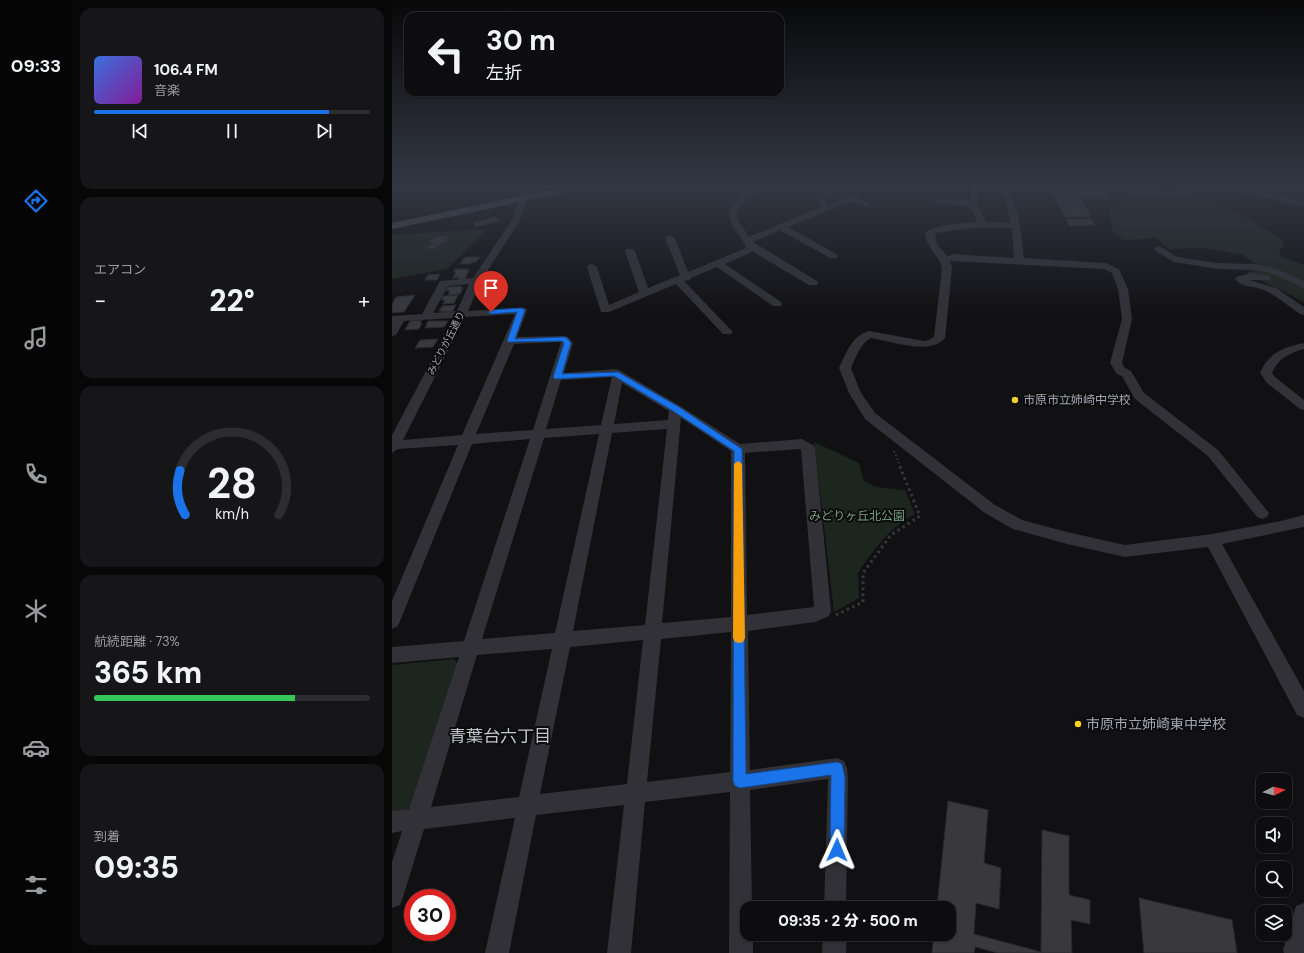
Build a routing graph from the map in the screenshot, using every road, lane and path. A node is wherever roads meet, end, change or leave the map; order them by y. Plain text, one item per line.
1 (510, 229) edge
2 (740, 229) edge
3 (776, 229) edge
4 (785, 229) edge
5 (938, 229) edge
6 (1016, 229) edge
7 (670, 238) dead end
8 (749, 243) junction
9 (630, 251) dead end
10 (1150, 254) dead end
11 (833, 256) dead end
12 (945, 259) junction
13 (1019, 261) junction
14 (719, 264) junction
15 (592, 267) dead end
16 (682, 279) junction
17 (476, 281) junction
18 (813, 283) dead end
19 (1304, 286) edge
20 (645, 294) junction
21 (777, 304) dead end
22 (1304, 312) edge
23 (461, 315) junction
24 (426, 317) junction
25 (397, 319) edge
26 (727, 332) dead end
27 (392, 333) edge
28 (510, 341) junction
29 (1304, 346) edge
30 (618, 375) junction
31 (557, 377) junction
32 (1304, 406) edge
33 (675, 417) junction
34 (607, 429) junction
35 (539, 434) junction
36 (468, 439) junction
37 (892, 444) dead end
38 (393, 446) edge
39 (738, 449) junction
40 (1262, 513) dead end
41 (1304, 521) edge
42 (1212, 540) junction
43 (823, 610) junction
44 (392, 621) edge
45 (739, 624) junction
46 (653, 632) junction
47 (563, 640) junction
48 (471, 648) junction
49 (392, 655) edge
50 (1304, 709) edge
51 (740, 781) junction
52 (636, 794) junction
53 (528, 806) junction
54 (417, 819) junction
55 (392, 822) edge
56 (392, 897) edge
57 (835, 901) edge
58 (1304, 914) edge
59 (835, 941) edge
60 (497, 953) edge
61 (619, 953) edge
62 (741, 953) edge
63 (834, 953) edge
64 (1296, 953) edge

1 - 17 street, みどりが丘通り
2 - 8 street
3 - 8 street
4 - 11 street
5 - 12 street
6 - 13 street
7 - 16 street
8 - 14 street
8 - 18 street
9 - 20 street
10 - 19 street
12 - 13 street
12 - 42 street
13 - 40 street
14 - 16 street
14 - 21 street
15 - 20 street
16 - 20 street
16 - 26 street
17 - 23 street, みどりが丘通り
17 - 24 street
19 - 22 street
23 - 24 street
23 - 28 street
23 - 38 street, みどりが丘通り
24 - 25 street
25 - 27 street
28 - 31 street
28 - 36 street
29 - 32 street
30 - 31 street
30 - 33 street
30 - 34 street
31 - 35 street
33 - 34 street
33 - 39 street
33 - 46 street
34 - 35 street
34 - 47 street
35 - 36 street
35 - 48 street
36 - 38 street
36 - 44 street
37 - 43 path
39 - 43 street
39 - 45 street
41 - 42 street
42 - 50 street
43 - 45 street
45 - 46 street
45 - 51 street
46 - 47 street
46 - 52 street
47 - 48 street
47 - 53 street
48 - 49 street
48 - 54 street
51 - 52 street
51 - 57 street
51 - 62 street
52 - 53 street
52 - 61 street
53 - 54 street
53 - 60 street
54 - 55 street
54 - 56 street
58 - 64 street
59 - 63 street

